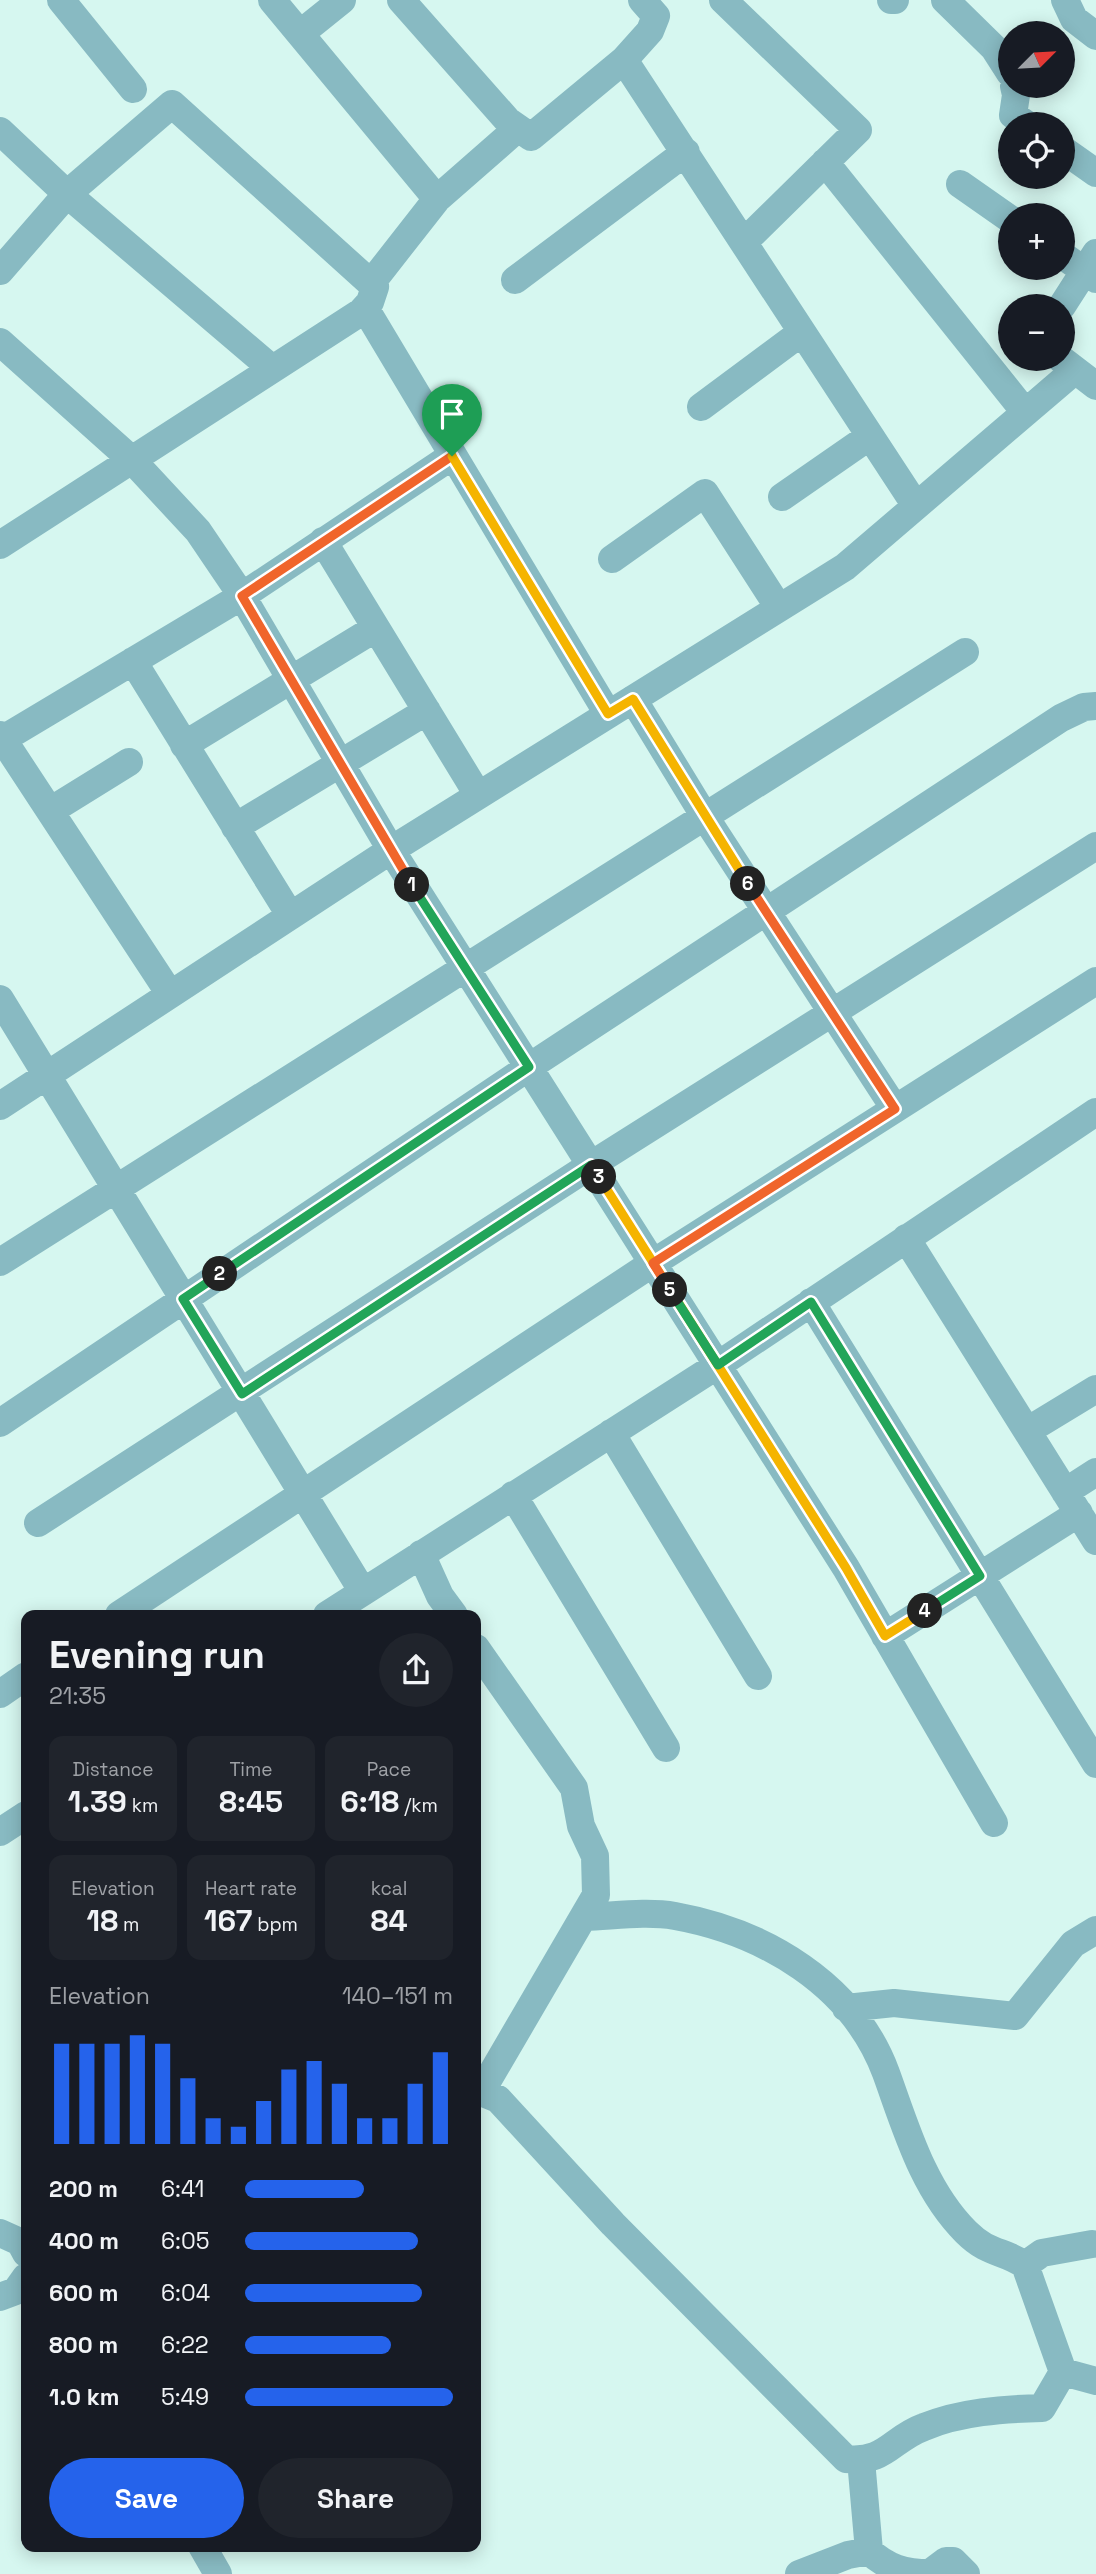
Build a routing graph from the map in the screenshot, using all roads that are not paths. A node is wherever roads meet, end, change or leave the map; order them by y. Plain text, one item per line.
1 (61, 0) edge
2 (272, 0) edge
3 (342, 0) edge
4 (401, 0) edge
5 (642, 0) edge
6 (945, 0) edge
7 (1065, 0) edge
8 (739, 5) edge
9 (301, 33) junction
10 (1096, 36) edge
11 (998, 54) edge
12 (624, 60) junction
13 (133, 89) dead end
14 (518, 128) junction
15 (0, 131) edge
16 (686, 152) junction
17 (1075, 158) edge
18 (825, 162) junction
19 (1096, 173) edge
20 (960, 184) dead end
21 (67, 194) junction
22 (437, 199) junction
23 (998, 211) edge
24 (744, 242) junction
25 (1085, 264) edge
26 (0, 271) edge
27 (515, 280) dead end
28 (1069, 294) edge
29 (369, 295) junction
30 (802, 332) junction
31 (0, 342) edge
32 (271, 368) junction
33 (1077, 372) edge
34 (701, 407) dead end
35 (1025, 412) junction
36 (870, 436) junction
37 (452, 456) junction
38 (133, 461) junction
39 (782, 497) dead end
40 (916, 506) junction
41 (323, 541) junction
42 (0, 545) edge
43 (612, 559) dead end
44 (242, 596) junction
45 (779, 608) junction
46 (376, 628) junction
47 (965, 652) dead end
48 (133, 661) junction
49 (290, 682) junction
50 (633, 699) junction
51 (1096, 706) edge
52 (427, 712) junction
53 (608, 714) junction
54 (1, 737) edge
55 (184, 745) junction
56 (129, 762) dead end
57 (340, 765) junction
58 (478, 795) junction
59 (50, 811) junction
60 (705, 817) junction
61 (235, 827) junction
62 (1096, 846) edge
63 (391, 850) junction
64 (766, 911) junction
65 (290, 915) junction
66 (465, 969) junction
67 (1096, 981) edge
68 (170, 994) junction
69 (0, 999) edge
70 (830, 1013) junction
71 (529, 1067) junction
72 (46, 1075) junction
73 (0, 1106) edge
74 (895, 1109) junction
75 (1096, 1112) edge
76 (591, 1165) junction
77 (116, 1188) junction
78 (906, 1238) junction
79 (0, 1262) edge
80 (653, 1263) junction
81 (183, 1299) junction
82 (811, 1302) junction
83 (718, 1365) junction
84 (1096, 1389) edge
85 (242, 1394) junction
86 (0, 1423) edge
87 (1027, 1431) junction
88 (611, 1433) junction
89 (1096, 1472) edge
90 (303, 1494) junction
91 (513, 1495) junction
92 (1072, 1503) junction
93 (38, 1523) dead end
94 (1096, 1541) edge
95 (421, 1554) junction
96 (980, 1576) junction
97 (362, 1592) junction
98 (127, 1610) edge
99 (335, 1610) edge
100 (450, 1610) edge
101 (885, 1636) junction
102 (481, 1655) edge
103 (758, 1676) dead end
104 (21, 1679) edge
105 (0, 1693) edge
106 (666, 1748) dead end
107 (1096, 1764) edge
108 (21, 1818) edge
109 (994, 1823) dead end
110 (0, 1832) edge
111 (585, 1917) junction
112 (1096, 1930) edge
113 (846, 2008) junction
114 (481, 2088) edge
115 (481, 2092) edge
116 (1092, 2244) dead end
117 (1026, 2265) junction
118 (1063, 2372) junction
119 (1096, 2381) edge
120 (861, 2460) junction
121 (869, 2551) junction
122 (205, 2552) edge
123 (218, 2574) edge
124 (799, 2574) edge
125 (966, 2574) edge

1 - 13 street
2 - 9 street
3 - 9 street
4 - 14 street
5 - 12 street
6 - 11 street
7 - 10 street
8 - 18 street
9 - 22 street
12 - 14 street
12 - 16 street
14 - 22 street
15 - 21 street
16 - 24 street
16 - 27 street
17 - 19 street
18 - 24 street
18 - 35 street
20 - 23 street
21 - 26 street
21 - 29 street
21 - 32 street
22 - 29 street
24 - 30 street
25 - 28 street
29 - 32 street
29 - 37 street
30 - 34 street
30 - 36 street
31 - 38 street
32 - 38 street
33 - 35 street
35 - 40 street
36 - 39 street
36 - 40 street
37 - 41 street
37 - 53 street
38 - 42 street
38 - 44 street
40 - 45 street
41 - 44 street
41 - 46 street
43 - 45 street
44 - 48 street
44 - 49 street
45 - 50 street
46 - 49 street
46 - 52 street
47 - 60 street
48 - 54 street
48 - 55 street
49 - 55 street
49 - 57 street
50 - 53 street
50 - 60 street
51 - 64 street
52 - 57 street
52 - 58 street
53 - 58 street
54 - 59 street
55 - 61 street
56 - 59 street
57 - 61 street
57 - 63 street
58 - 63 street
59 - 68 street
60 - 64 street
60 - 66 street
61 - 65 street
62 - 70 street
63 - 65 street
63 - 66 street
64 - 70 street
64 - 71 street
65 - 68 street
66 - 71 street
66 - 77 street
67 - 74 street
68 - 72 street
69 - 72 street
70 - 74 street
70 - 76 street
71 - 76 street
71 - 81 street
72 - 73 street
72 - 77 street
74 - 80 street
75 - 78 street
76 - 80 street
76 - 85 street
77 - 79 street
77 - 81 street
78 - 82 street
78 - 87 street
80 - 83 street
80 - 90 street
81 - 85 street
81 - 86 street
82 - 83 street
82 - 96 street
83 - 88 street
83 - 101 street
84 - 87 street
85 - 90 street
85 - 93 street
87 - 92 street
88 - 91 street
88 - 103 street
89 - 92 street
90 - 97 street
90 - 98 street
91 - 95 street
91 - 106 street
92 - 94 street
92 - 96 street
95 - 97 street
95 - 100 street
96 - 101 street
96 - 107 street
97 - 99 street
101 - 109 street
102 - 111 street
104 - 105 street
108 - 110 street
111 - 113 street
111 - 114 street
112 - 113 street
113 - 117 street
115 - 120 street
116 - 117 street
117 - 118 street
118 - 119 street
118 - 120 street
120 - 121 street
121 - 124 street
121 - 125 street
122 - 123 street

